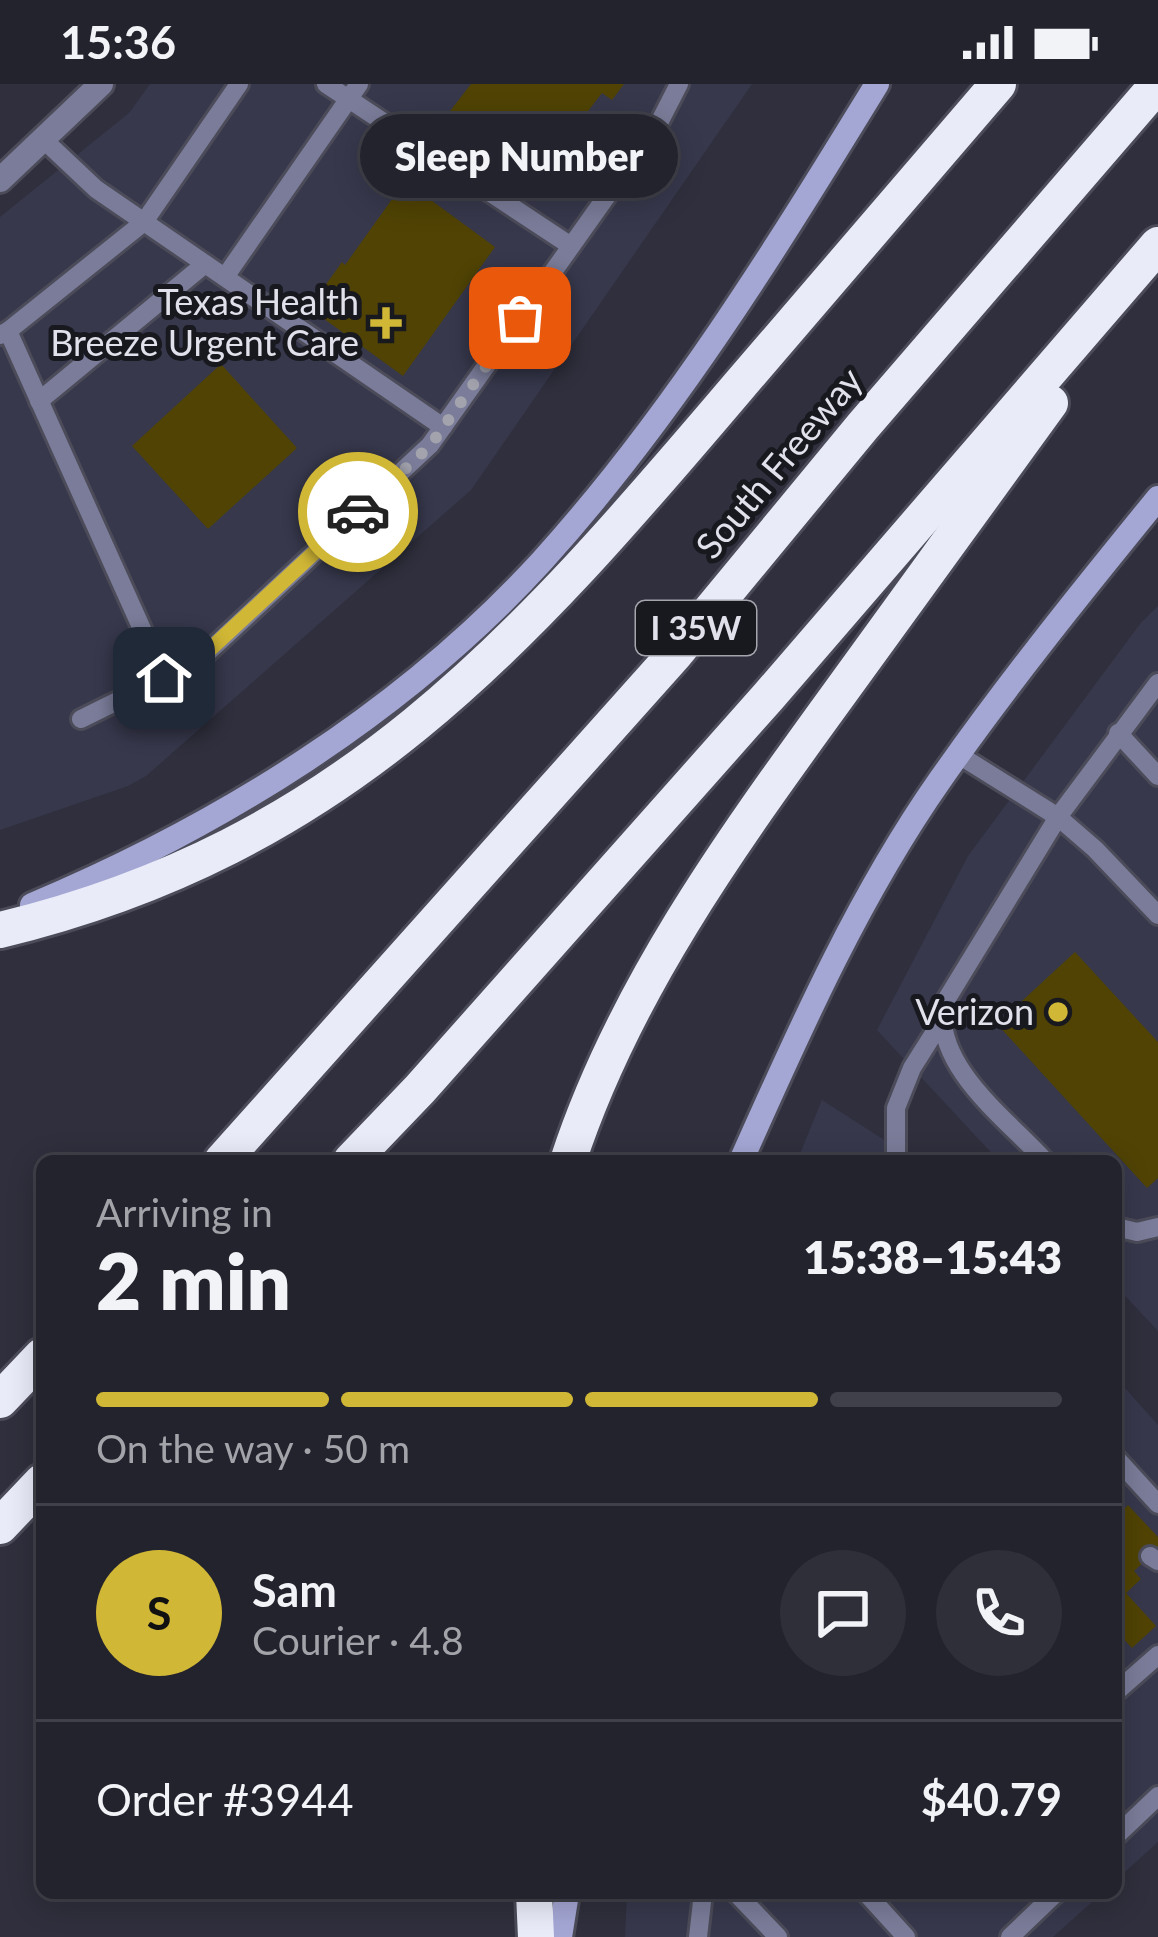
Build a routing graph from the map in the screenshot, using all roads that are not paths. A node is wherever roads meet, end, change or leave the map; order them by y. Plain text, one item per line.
1 (101, 84) edge
2 (239, 84) edge
3 (326, 84) edge
4 (679, 84) edge
5 (877, 84) edge
6 (998, 84) edge
7 (1158, 84) edge
8 (354, 92) edge
9 (44, 140) junction
10 (0, 180) edge
11 (144, 222) junction
12 (571, 245) junction
13 (1158, 249) edge
14 (205, 264) junction
15 (225, 278) junction
16 (4, 333) edge
17 (39, 401) junction
18 (443, 427) junction
19 (1158, 498) edge
20 (164, 678) junction
21 (1158, 683) edge
22 (81, 719) dead end
23 (1118, 733) junction
24 (959, 755) junction
25 (1158, 776) edge
26 (1058, 818) junction
27 (1158, 915) edge
28 (0, 918) edge
29 (0, 930) edge
30 (941, 1022) junction
31 (227, 1155) edge
32 (357, 1155) edge
33 (570, 1155) edge
34 (744, 1155) edge
35 (896, 1155) edge
36 (1039, 1155) edge
37 (1158, 1226) edge
38 (1122, 1228) edge
39 (36, 1362) edge
40 (0, 1400) edge
41 (1122, 1466) edge
42 (36, 1488) edge
43 (1158, 1504) edge
44 (0, 1526) edge
45 (1158, 1654) edge
46 (1122, 1687) edge
47 (1158, 1796) edge
48 (1122, 1830) edge
49 (534, 1899) edge
50 (566, 1899) edge
51 (703, 1899) edge
52 (742, 1899) edge
53 (876, 1899) edge
54 (1050, 1899) edge
55 (536, 1937) edge
56 (560, 1937) edge
57 (698, 1937) edge
58 (778, 1937) edge
59 (906, 1937) edge
60 (1010, 1937) edge

1 - 9 street
2 - 11 lane
3 - 8 lane
4 - 12 lane
5 - 28 main road
6 - 29 highway
7 - 31 highway, South Freeway / I 35W
8 - 12 lane
8 - 15 lane
9 - 10 street
9 - 11 lane
11 - 14 lane
11 - 16 lane
12 - 18 lane
13 - 32 highway, I 35W
13 - 33 highway
14 - 15 lane
14 - 17 lane
15 - 18 lane
16 - 17 lane
17 - 20 lane
18 - 20 lane
19 - 24 main road
20 - 22 lane
21 - 23 lane
23 - 25 lane
23 - 26 lane
24 - 26 lane
24 - 34 main road
26 - 27 lane
26 - 30 lane
30 - 35 lane
30 - 36 lane
37 - 38 lane
39 - 40 highway
41 - 43 lane
42 - 44 highway
45 - 46 lane
47 - 48 lane
49 - 55 highway
50 - 56 main road
51 - 57 lane
52 - 58 lane
53 - 59 lane
54 - 60 lane

